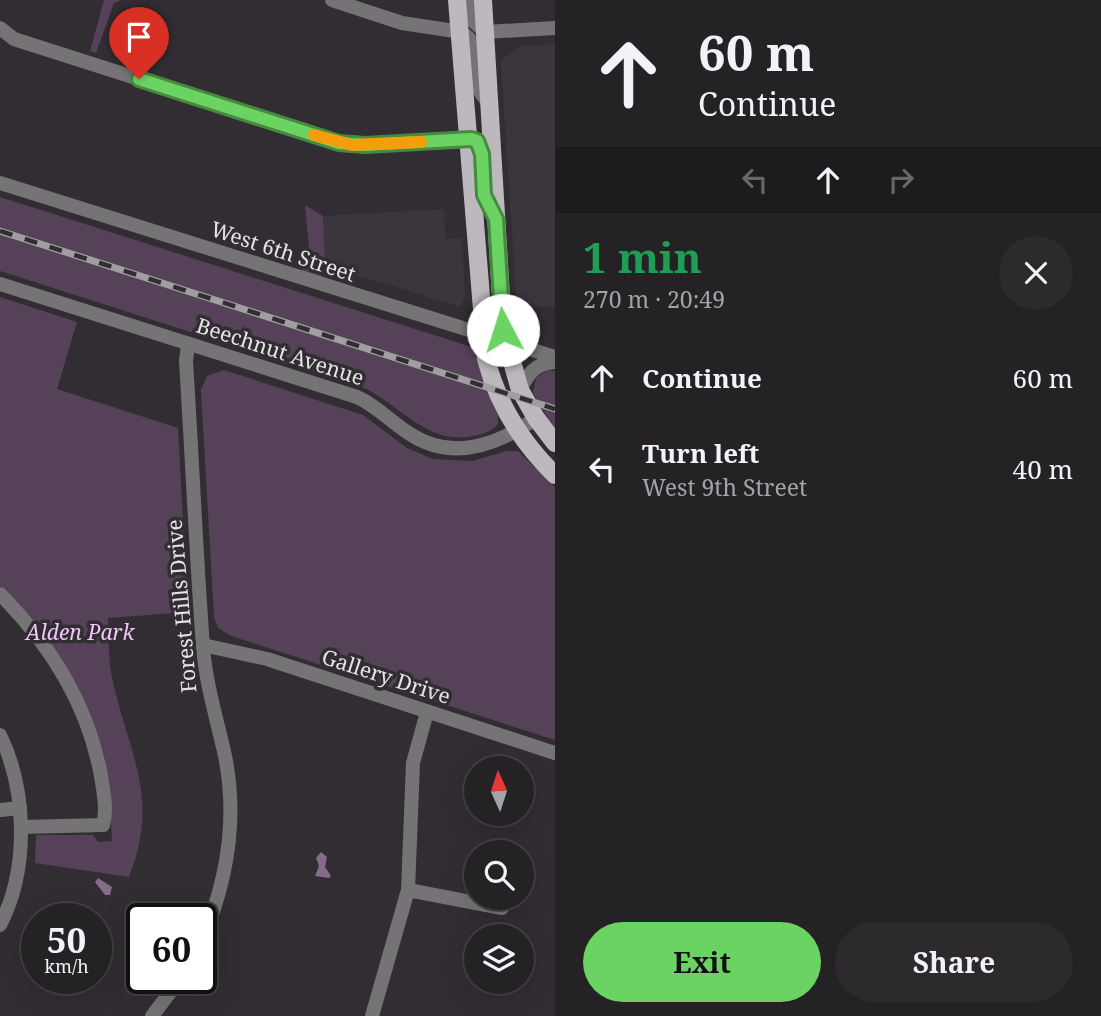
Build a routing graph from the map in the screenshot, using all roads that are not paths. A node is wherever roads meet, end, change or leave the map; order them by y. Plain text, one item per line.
1 (332, 0) edge
2 (457, 0) edge
3 (469, 0) edge
4 (483, 0) edge
5 (0, 28) edge
6 (555, 28) edge
7 (461, 32) junction
8 (485, 32) junction
9 (489, 103) junction
10 (471, 139) junction
11 (0, 183) edge
12 (496, 219) junction
13 (0, 284) edge
14 (483, 336) junction
15 (506, 342) junction
16 (188, 344) junction
17 (555, 359) edge
18 (520, 390) junction
19 (536, 418) junction
20 (517, 431) junction
21 (555, 443) edge
22 (555, 475) edge
23 (0, 594) edge
24 (203, 645) junction
25 (427, 712) junction
26 (0, 735) edge
27 (555, 753) edge
28 (20, 807) junction
29 (0, 810) edge
30 (21, 827) junction
31 (408, 890) junction
32 (464, 901) edge
33 (214, 903) edge
34 (0, 925) edge
35 (169, 994) edge
36 (152, 1016) edge
37 (372, 1016) edge

1 - 7 street
2 - 7 main road
3 - 8 street
4 - 8 main road
5 - 10 street
6 - 8 street
7 - 9 street
7 - 10 main road
8 - 9 main road
9 - 12 main road
10 - 12 street
10 - 14 main road
11 - 14 street, West 6th Street
12 - 15 main road
13 - 16 street, Beechnut Avenue
14 - 15 street, West 6th Street
14 - 20 main road
15 - 17 street, West 6th Street
15 - 18 main road
16 - 20 street, Beechnut Avenue
16 - 24 street, Forest Hills Drive
17 - 18 street
18 - 19 main road
19 - 20 street, Beechnut Avenue
19 - 21 main road
20 - 22 main road
23 - 30 street
24 - 25 street, Gallery Drive
24 - 33 street, Forest Hills Drive
25 - 27 street, Gallery Drive
25 - 31 street
26 - 28 street
28 - 29 street
28 - 30 street
30 - 34 street
31 - 32 street
31 - 37 street
35 - 36 street

